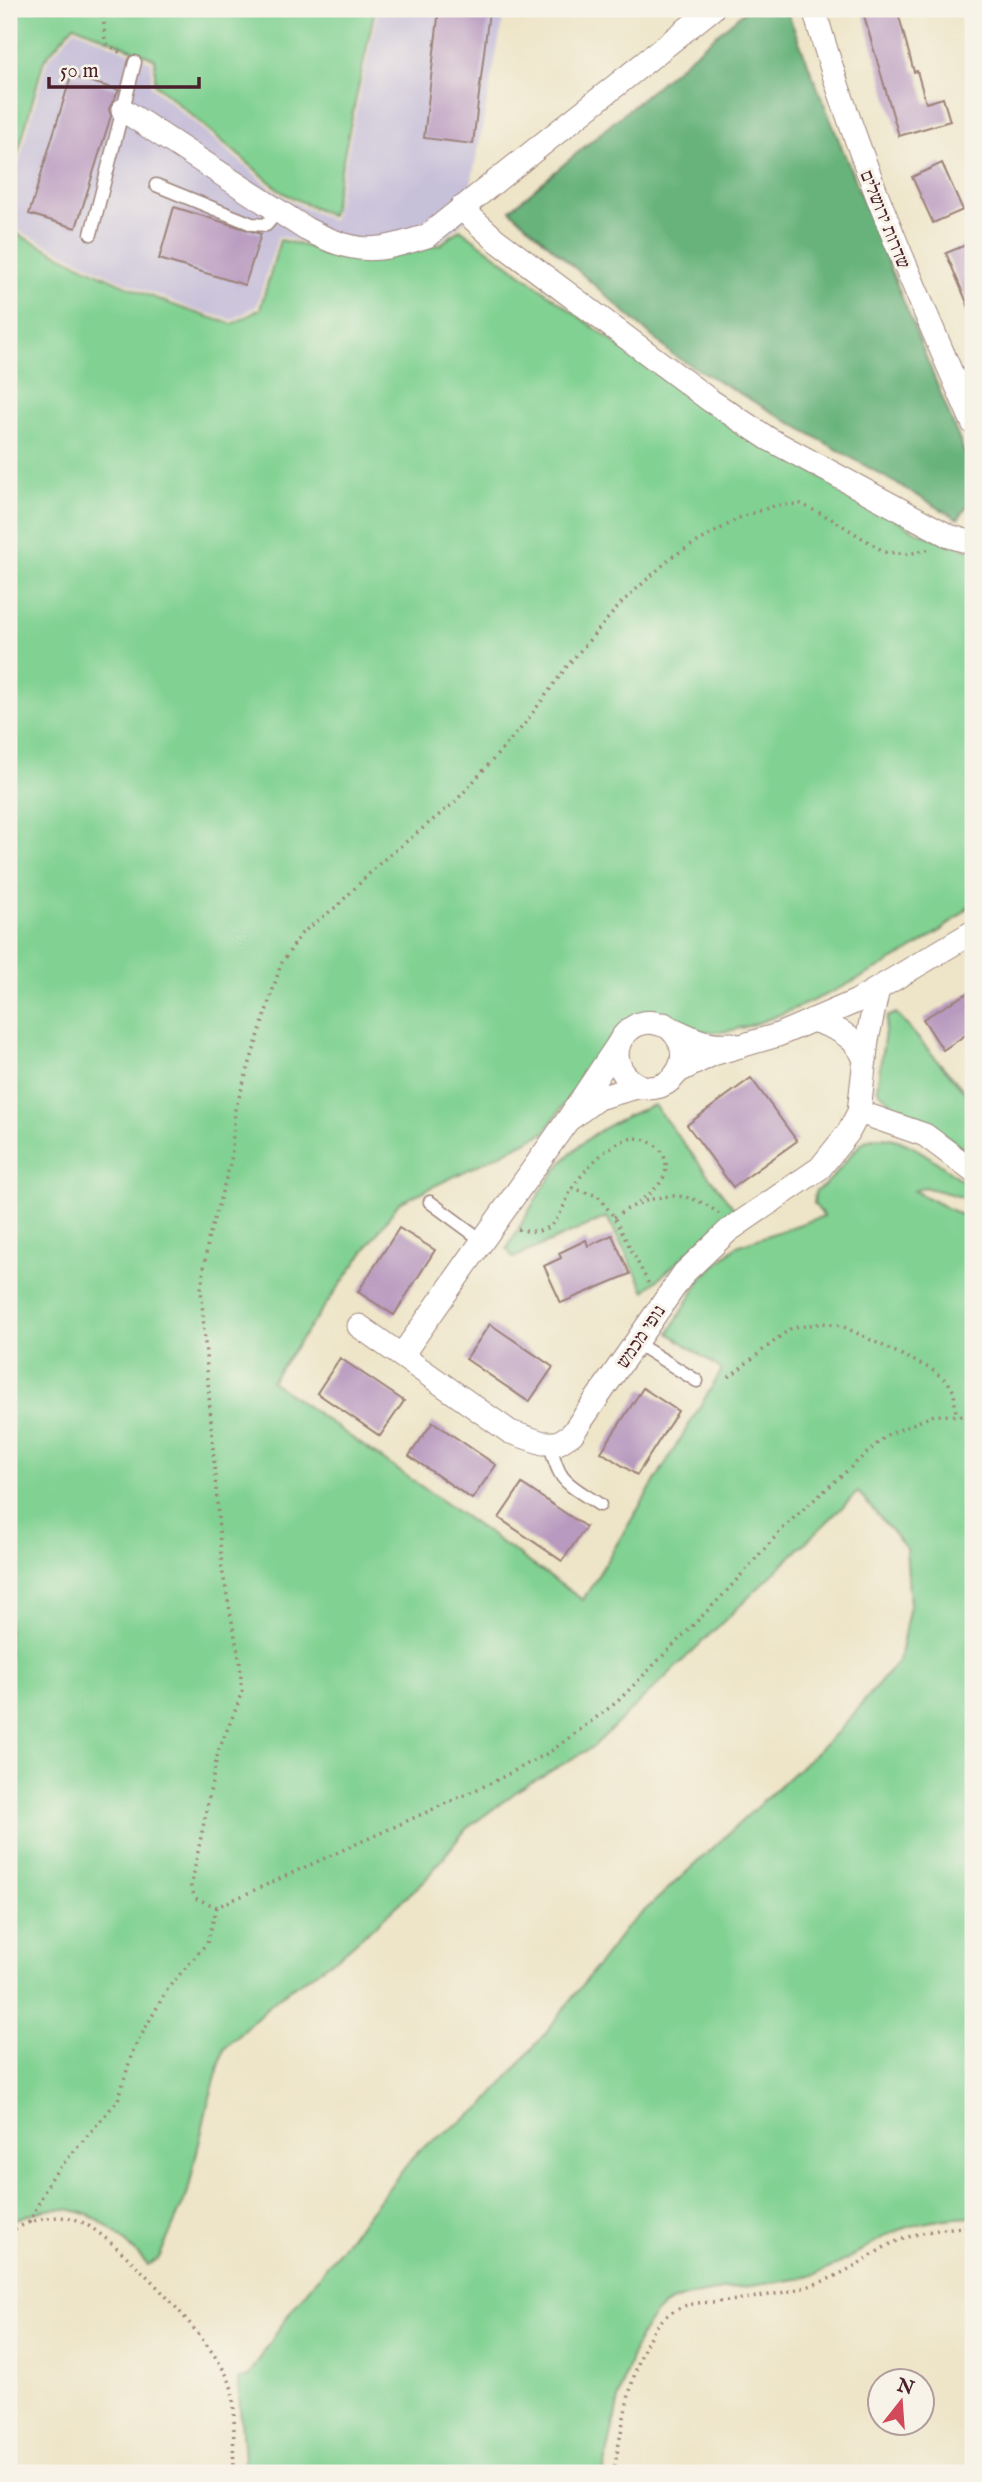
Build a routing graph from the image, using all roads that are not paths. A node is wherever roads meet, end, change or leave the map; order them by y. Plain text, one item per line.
1 (712, 9) edge
2 (814, 9) edge
3 (135, 62) road end
4 (123, 110) junction
5 (156, 185) dead end
6 (461, 208) junction
7 (278, 211) junction
8 (91, 233) dead end
9 (973, 423) edge
10 (973, 543) edge
11 (973, 932) edge
12 (878, 989) junction
13 (812, 1020) junction
14 (664, 1024) junction
15 (619, 1043) junction
16 (743, 1044) junction
17 (865, 1060) junction
18 (679, 1071) junction
19 (641, 1086) junction
20 (859, 1112) junction
21 (567, 1121) junction
22 (973, 1171) edge
23 (430, 1202) dead end
24 (483, 1241) junction
25 (359, 1326) dead end
26 (636, 1343) junction
27 (402, 1355) junction
28 (697, 1381) dead end
29 (550, 1443) junction
30 (600, 1505) dead end

1 - 6 street
2 - 9 street, שדרות ירושלים
3 - 4 lane
4 - 7 street
4 - 8 lane
5 - 7 lane
6 - 7 street
6 - 10 street
11 - 12 street
12 - 13 street
12 - 17 street, נופי מכמש
13 - 16 street
13 - 17 street
14 - 15 street
14 - 16 street
14 - 18 street
15 - 19 street
15 - 21 street
16 - 18 street
17 - 20 street, נופי מכמש
18 - 19 street
19 - 21 street
20 - 22 street
20 - 26 street, נופי מכמש
21 - 24 street
23 - 24 lane
24 - 27 street
25 - 27 street
26 - 28 lane
26 - 29 street, נופי מכמש
27 - 29 street
29 - 30 lane

